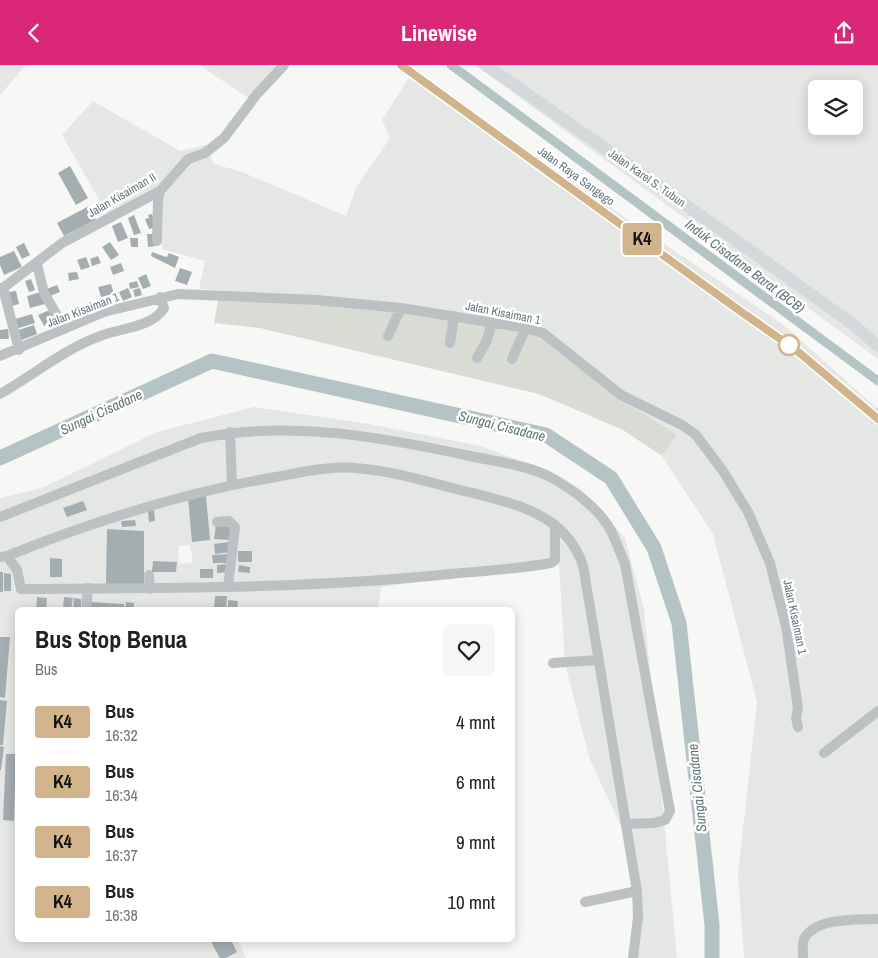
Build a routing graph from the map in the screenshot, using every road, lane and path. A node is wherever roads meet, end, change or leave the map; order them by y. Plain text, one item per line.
1 (284, 65) edge
2 (401, 65) edge
3 (486, 65) edge
4 (160, 191) junction
5 (156, 241) dead end
6 (37, 264) junction
7 (2, 288) edge
8 (160, 297) junction
9 (401, 309) junction
10 (454, 316) junction
11 (492, 322) junction
12 (526, 328) junction
13 (65, 329) junction
14 (388, 336) dead end
15 (450, 343) dead end
16 (878, 345) edge
17 (19, 349) junction
18 (0, 356) edge
19 (477, 357) dead end
20 (512, 359) dead end
21 (0, 394) edge
22 (877, 417) edge
23 (230, 432) junction
24 (232, 484) junction
25 (0, 517) edge
26 (217, 522) dead end
27 (555, 525) junction
28 (4, 556) edge
29 (149, 575) dead end
30 (228, 587) junction
31 (88, 588) junction
32 (150, 589) junction
33 (86, 607) edge
34 (598, 660) junction
35 (553, 663) dead end
36 (878, 711) edge
37 (798, 727) dead end
38 (824, 753) dead end
39 (627, 824) junction
40 (637, 891) junction
41 (585, 902) dead end
42 (878, 919) edge
43 (633, 958) edge
44 (803, 958) edge

1 - 4 street, Jalan Kisaiman II
2 - 22 street, Jalan Raya Sangego
3 - 16 main road, Jalan Karel S. Tubun
4 - 5 street
4 - 6 street, Jalan Kisaiman II
6 - 7 street, Jalan Kisaiman II
6 - 13 street
7 - 17 street
8 - 9 street, Jalan Kisaiman 1
8 - 13 street, Jalan Kisaiman 1
8 - 21 street
9 - 10 street, Jalan Kisaiman 1
9 - 14 street
10 - 11 street, Jalan Kisaiman 1
10 - 15 street
11 - 12 street, Jalan Kisaiman 1
11 - 19 street
12 - 20 street
12 - 37 street, Jalan Kisaiman 1
13 - 17 street, Jalan Kisaiman 1
17 - 18 street, Jalan Kisaiman 1
23 - 24 street
23 - 25 street
23 - 39 street
24 - 27 street
24 - 28 street
26 - 30 street
27 - 30 street
27 - 34 street
28 - 31 street
29 - 32 street
30 - 32 street
31 - 32 street
31 - 33 street
34 - 35 street
34 - 39 street
36 - 38 street
39 - 40 street
40 - 41 street
40 - 43 street
42 - 44 street

